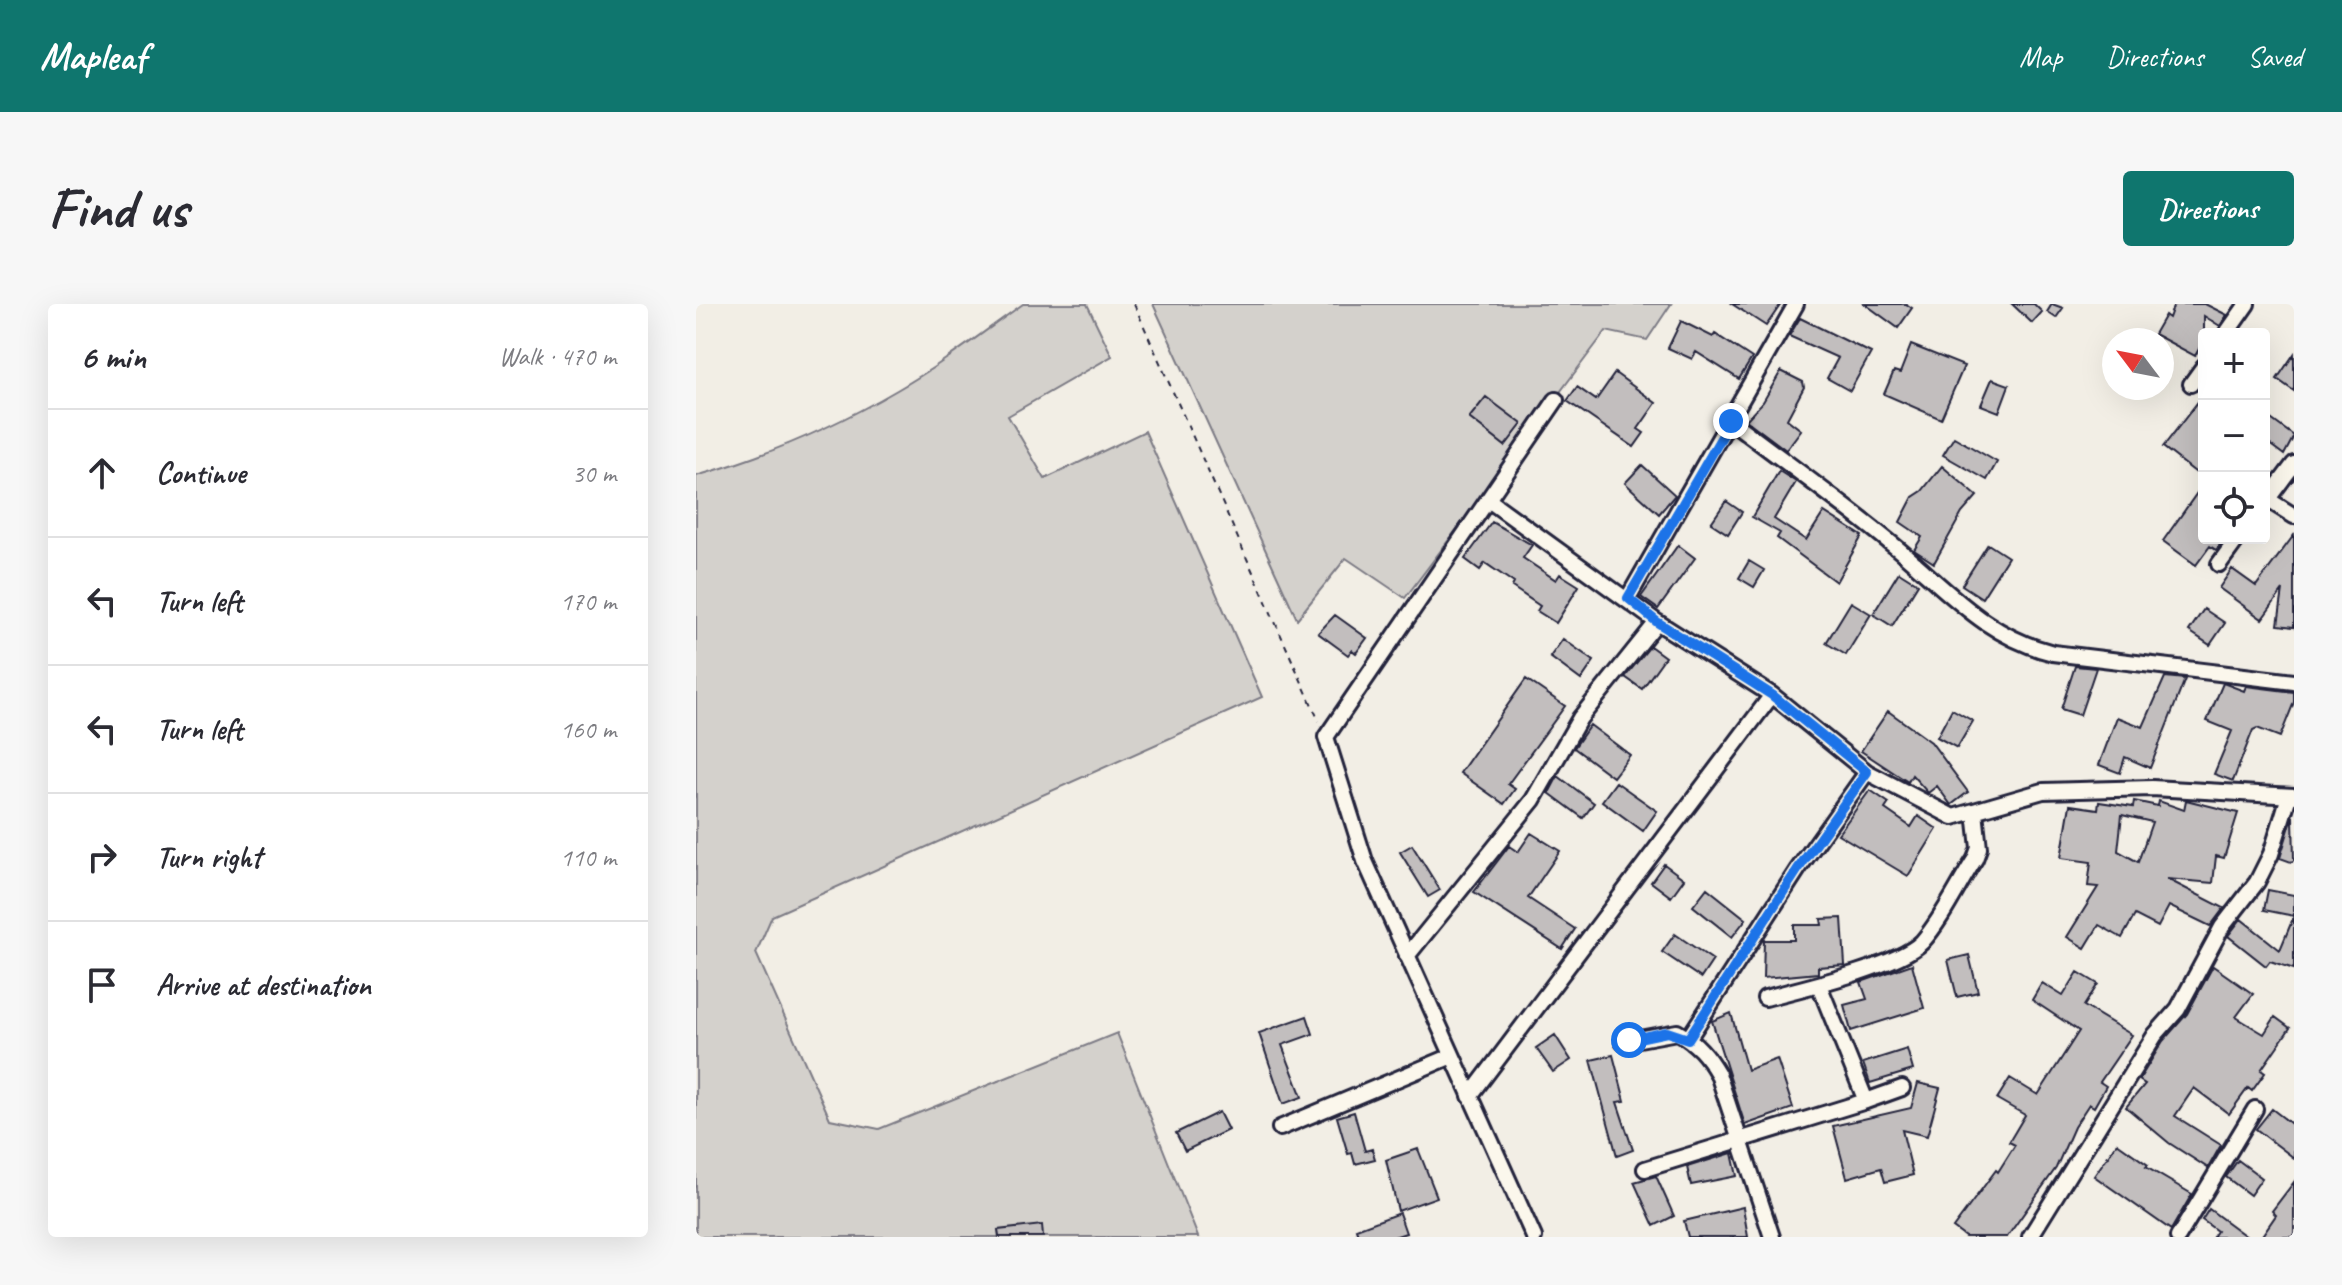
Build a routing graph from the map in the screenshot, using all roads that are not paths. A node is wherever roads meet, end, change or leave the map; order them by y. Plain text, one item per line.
1 (1796, 304) edge
2 (2247, 304) edge
3 (2230, 328) edge
4 (2198, 374) edge
5 (2191, 384) dead end
6 (1556, 400) dead end
7 (1731, 421) junction
8 (2294, 464) edge
9 (2270, 497) edge
10 (1490, 501) junction
11 (2270, 504) edge
12 (2294, 516) edge
13 (2234, 544) edge
14 (2219, 564) dead end
15 (1628, 598) junction
16 (1657, 622) junction
17 (2294, 682) edge
18 (1772, 695) junction
19 (1867, 772) junction
20 (2291, 796) edge
21 (1975, 812) junction
22 (1407, 956) junction
23 (1819, 985) junction
24 (1765, 998) dead end
25 (1688, 1039) junction
26 (1623, 1042) dead end
27 (1452, 1056) junction
28 (1902, 1088) dead end
29 (1470, 1096) junction
30 (1866, 1101) junction
31 (2255, 1109) dead end
32 (1280, 1128) dead end
33 (1739, 1143) junction
34 (1645, 1169) dead end
35 (1534, 1237) edge
36 (1772, 1237) edge
37 (2030, 1237) edge
38 (2178, 1237) edge

1 - 7 street
2 - 3 street
4 - 5 street
6 - 10 street
7 - 15 street
7 - 17 street
8 - 9 street
10 - 15 street
10 - 22 street
11 - 12 street
13 - 14 street
15 - 16 street
16 - 18 street
16 - 22 street
18 - 19 street
18 - 29 street
19 - 21 street
19 - 25 street
20 - 21 street
20 - 37 street
21 - 23 street
22 - 27 street
23 - 24 street
23 - 30 street
25 - 26 street
25 - 33 street
27 - 29 street
27 - 32 street
28 - 30 street
29 - 35 street
30 - 33 street
31 - 38 street
33 - 34 street
33 - 36 street

